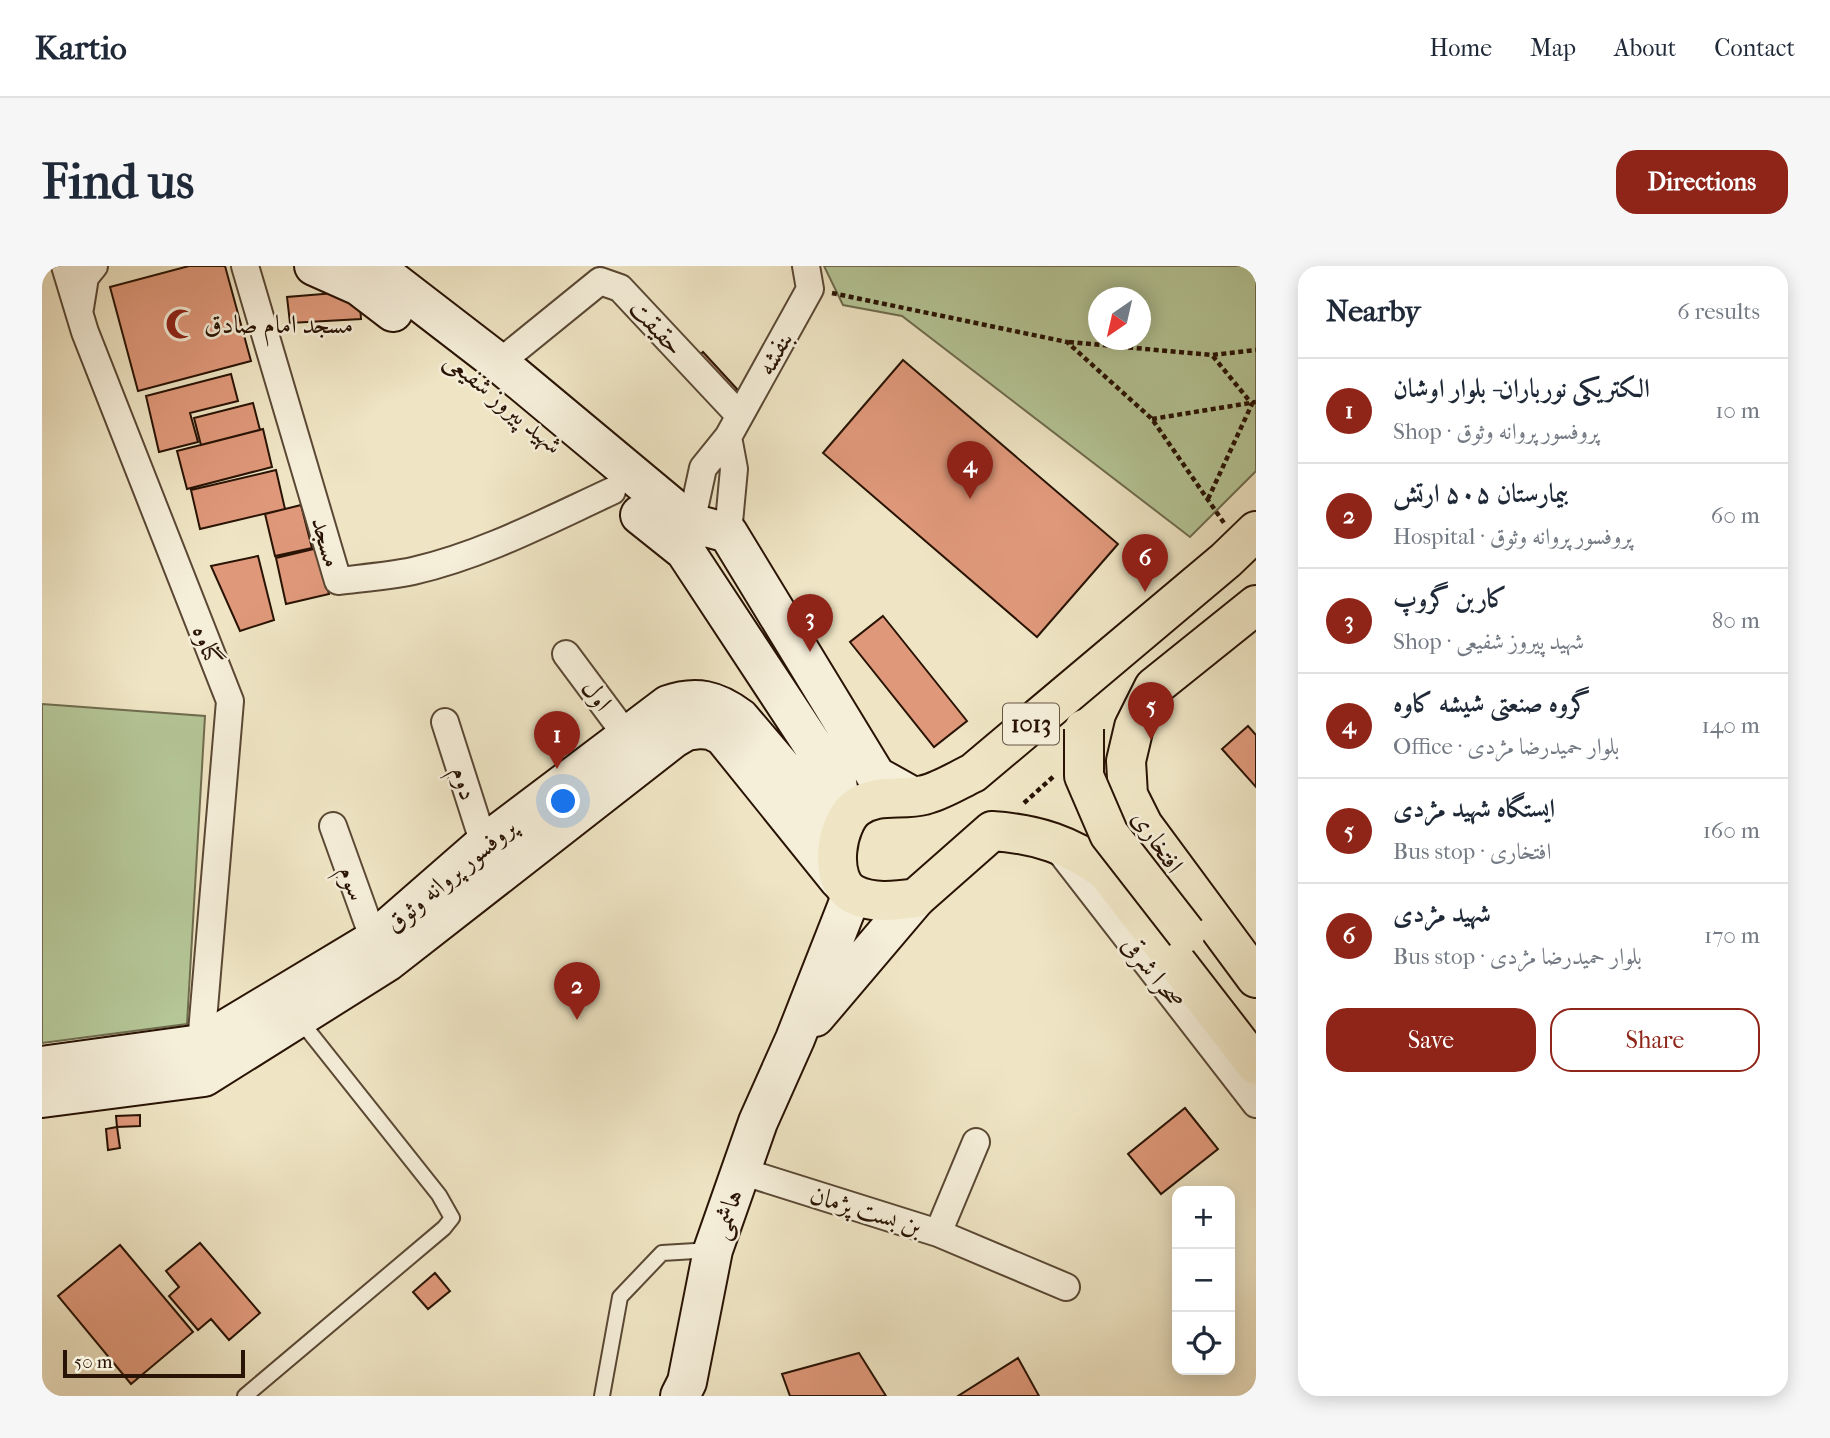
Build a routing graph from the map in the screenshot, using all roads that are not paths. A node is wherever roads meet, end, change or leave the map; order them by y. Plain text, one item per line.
1 (65, 266) edge
2 (94, 266) edge
3 (246, 266) edge
4 (344, 268) edge
5 (808, 277) edge
6 (79, 314) junction
7 (489, 372) junction
8 (734, 426) junction
9 (611, 491) junction
10 (728, 533) junction
11 (688, 537) junction
12 (1248, 539) edge
13 (1256, 605) edge
14 (566, 654) dead end
15 (1107, 661) junction
16 (789, 704) junction
17 (445, 722) dead end
18 (627, 736) junction
19 (759, 740) junction
20 (912, 796) junction
21 (844, 824) junction
22 (333, 826) dead end
23 (1052, 840) junction
24 (493, 857) junction
25 (846, 887) junction
26 (916, 898) junction
27 (380, 951) junction
28 (1256, 978) edge
29 (290, 1007) junction
30 (795, 1040) junction
31 (1256, 1040) edge
32 (1256, 1065) edge
33 (42, 1066) edge
34 (195, 1067) junction
35 (42, 1098) edge
36 (1256, 1104) edge
37 (976, 1142) dead end
38 (741, 1171) junction
39 (937, 1233) junction
40 (713, 1250) junction
41 (1066, 1287) dead end
42 (245, 1396) edge
43 (602, 1396) edge
44 (680, 1396) edge

1 - 6 street, گناوه
2 - 6 street
3 - 9 street, مسجد
4 - 7 main road, شهید پیروز شفیعی
5 - 8 street, بنفشه
6 - 34 street, گناوه
7 - 8 street, حقیقت
7 - 9 main road, شهید پیروز شفیعی
7 - 11 main road, شهید پیروز شفیعی
8 - 10 street
8 - 11 street
9 - 11 main road, شهید پیروز شفیعی
10 - 11 main road, شهید پیروز شفیعی
10 - 20 main road
11 - 16 main road, شهید پیروز شفیعی
12 - 15 main road, 1013
13 - 28 main road, افتخاری
14 - 18 street, اول
15 - 20 main road, 1013
15 - 31 main road, bridge
16 - 19 main road
16 - 21 main road, شهید پیروز شفیعی
17 - 24 street, دوم
18 - 19 main road, پروفسور پروانه وثوق
18 - 24 main road, پروفسور پروانه وثوق
19 - 21 main road, پروفسور پروانه وثوق
20 - 21 main road, 1013
21 - 25 main road
22 - 27 street, سوم
23 - 26 main road
23 - 32 main road
23 - 36 street, صحرا شرقی
24 - 25 main road, پروفسور پروانه وثوق
24 - 27 main road, پروفسور پروانه وثوق
25 - 26 main road
25 - 30 main road, هاشمی
26 - 30 main road, هاشمی
27 - 29 main road, پروفسور پروانه وثوق
29 - 34 main road, پروفسور پروانه وثوق
29 - 42 lane
30 - 38 main road, هاشمی
33 - 34 main road, پروفسور پروانه وثوق
34 - 35 main road, پروفسور پروانه وثوق
37 - 39 street, بن بست پژمان
38 - 39 street, بن بست پژمان
38 - 40 main road, هاشمی
39 - 41 street
40 - 43 lane
40 - 44 main road, هاشمی

